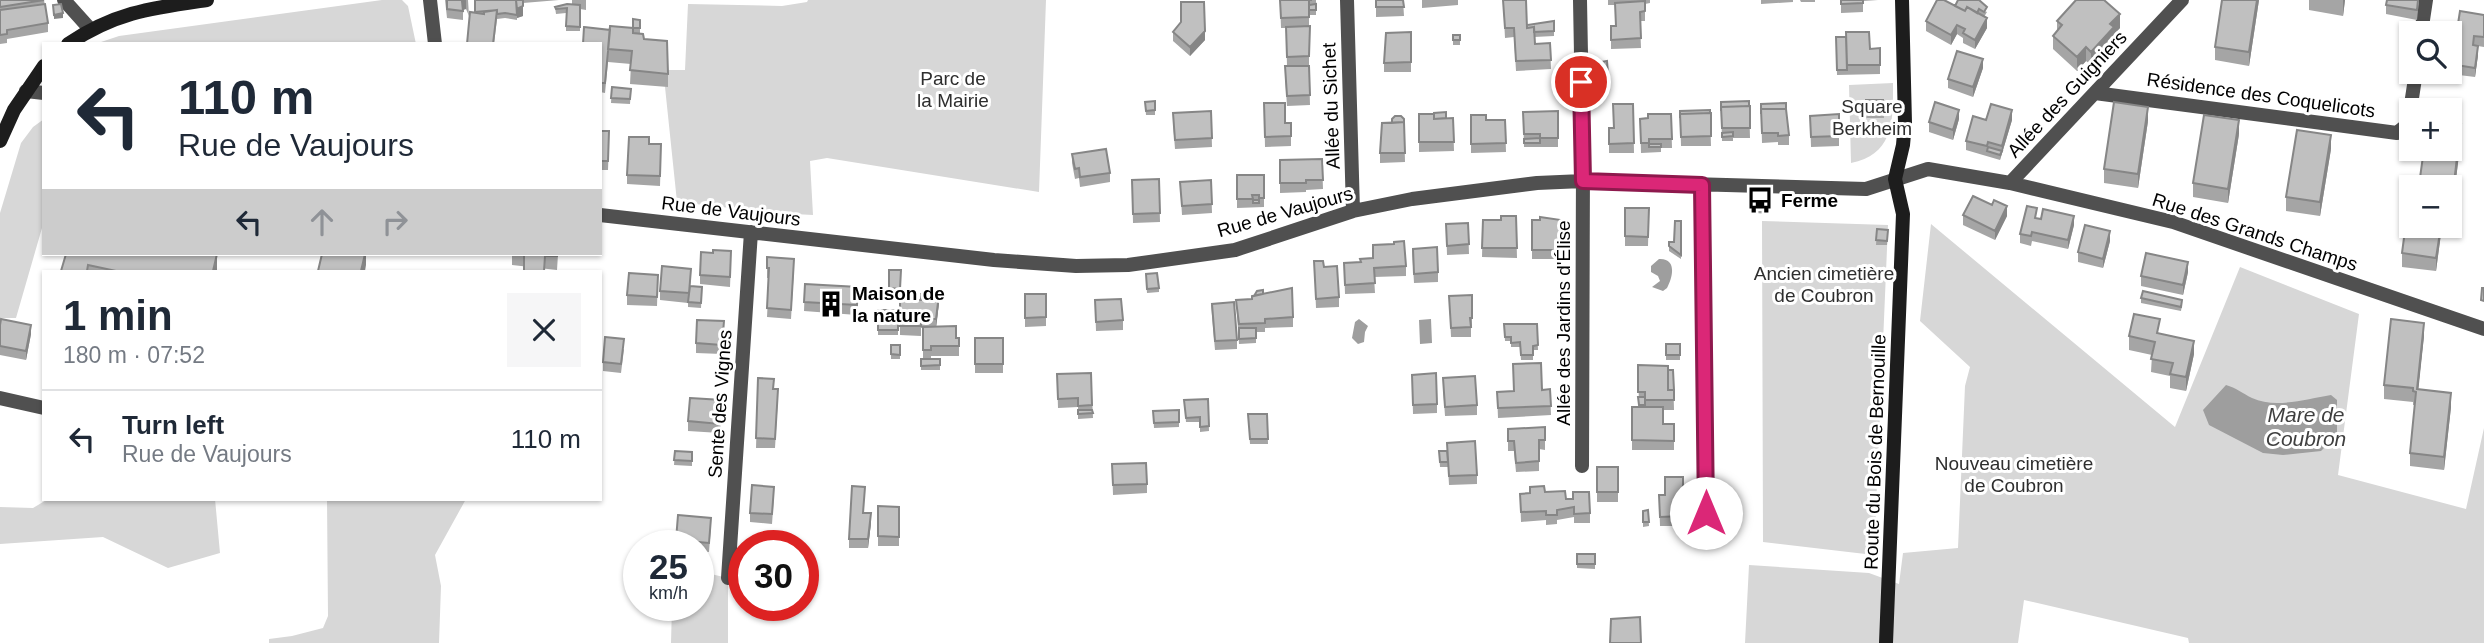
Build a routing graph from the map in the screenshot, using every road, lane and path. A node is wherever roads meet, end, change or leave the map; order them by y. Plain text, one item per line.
1 (64, 0) edge
2 (207, 0) edge
3 (430, 0) edge
4 (1347, 0) edge
5 (1580, 0) edge
6 (1902, 0) edge
7 (2182, 0) edge
8 (2426, 0) edge
9 (2423, 21) edge
10 (90, 29) junction
11 (71, 42) edge
12 (435, 42) edge
13 (42, 69) edge
14 (2414, 84) edge
15 (26, 91) junction
16 (42, 93) edge
17 (2095, 93) junction
18 (0, 141) edge
19 (1895, 179) junction
20 (1583, 181) junction
21 (2010, 183) junction
22 (1702, 185) junction
23 (1353, 211) junction
24 (602, 215) edge
25 (751, 232) junction
26 (2484, 329) edge
27 (0, 398) edge
28 (42, 408) edge
29 (1582, 466) dead end
30 (731, 530) edge
31 (1707, 541) dead end
32 (1886, 643) edge

1 - 10 street
2 - 10 street
3 - 12 street
4 - 23 street, Allée du Sichet
5 - 20 street, Allée des Jardins d'Élise
6 - 19 street
7 - 17 street, Allée des Guigniers
8 - 9 street
10 - 11 street
13 - 15 street
14 - 17 street, Résidence des Coquelicots
15 - 16 street
15 - 18 street
17 - 21 street, Allée des Guigniers
19 - 21 street, Rue des Grands Champs
19 - 22 street, Rue de Vaujours
19 - 32 street, Route du Bois de Bernouille
20 - 22 street, Rue de Vaujours
20 - 23 street, Rue de Vaujours
20 - 29 street, Allée des Jardins d'Élise
21 - 26 street, Rue des Grands Champs
22 - 31 street
23 - 25 street, Rue de Vaujours
24 - 25 street, Rue de Vaujours
25 - 30 street, Sente des Vignes
27 - 28 street

